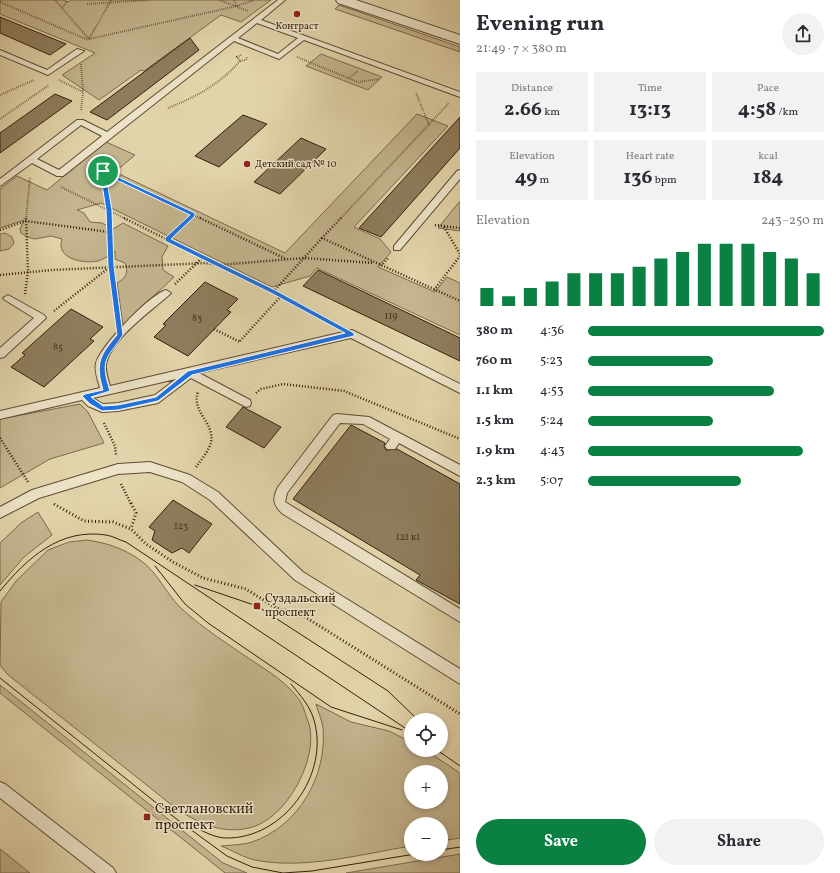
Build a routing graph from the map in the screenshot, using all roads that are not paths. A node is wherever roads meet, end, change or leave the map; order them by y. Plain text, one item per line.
1 (282, 0) edge
2 (343, 0) edge
3 (259, 18) junction
4 (304, 37) junction
5 (234, 39) junction
6 (460, 40) edge
7 (80, 51) road end
8 (0, 52) edge
9 (459, 94) edge
10 (108, 136) junction
11 (32, 160) junction
12 (460, 173) edge
13 (0, 183) edge
14 (398, 248) dead end
15 (166, 293) road end
16 (8, 298) dead end
17 (0, 354) edge
18 (190, 373) junction
19 (460, 389) edge
20 (106, 391) junction
21 (85, 396) junction
22 (246, 403) dead end
23 (0, 415) edge
24 (460, 471) edge
25 (0, 513) edge
26 (460, 616) edge
27 (460, 677) edge
28 (0, 789) edge
29 (108, 873) edge

1 - 3 lane
2 - 6 street
3 - 4 lane
3 - 5 lane
4 - 5 lane
4 - 9 lane
5 - 10 lane
7 - 8 lane
10 - 11 lane
10 - 11 lane
11 - 13 lane
12 - 14 lane
15 - 20 lane
16 - 17 lane
18 - 19 lane
18 - 20 lane
18 - 21 lane
18 - 22 lane
20 - 21 lane
21 - 23 lane
24 - 26 lane
25 - 27 lane
28 - 29 lane

